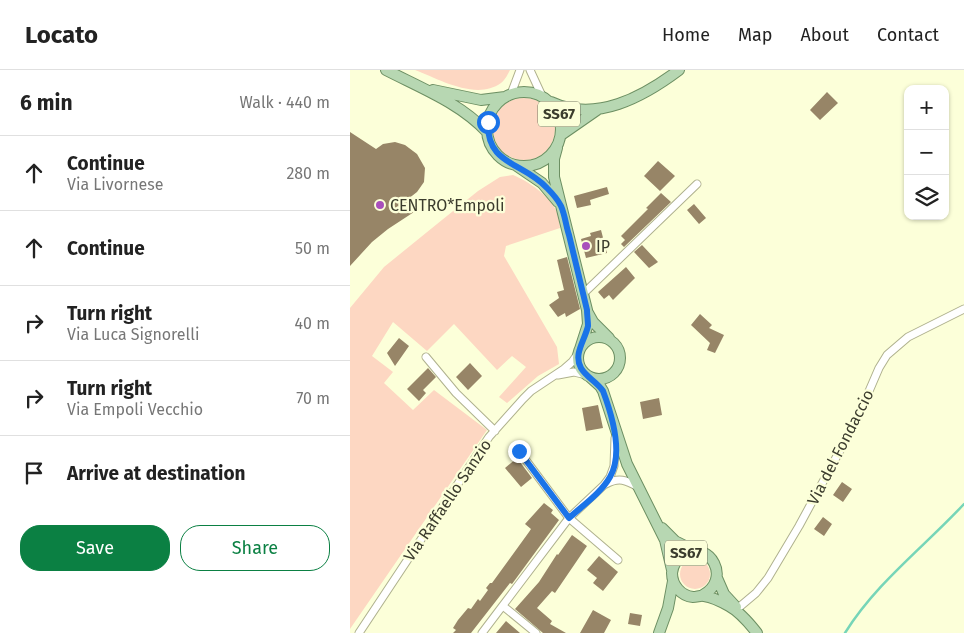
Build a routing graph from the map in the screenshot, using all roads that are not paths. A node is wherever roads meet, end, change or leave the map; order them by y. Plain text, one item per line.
1 (386, 70) edge
2 (520, 70) edge
3 (530, 70) edge
4 (679, 70) edge
5 (418, 86) junction
6 (508, 95) junction
7 (546, 99) junction
8 (598, 110) junction
9 (488, 132) junction
10 (560, 139) junction
11 (514, 164) junction
12 (697, 184) dead end
13 (561, 205) junction
14 (583, 294) junction
15 (964, 309) edge
16 (587, 310) junction
17 (609, 339) junction
18 (579, 351) junction
19 (426, 357) dead end
20 (616, 371) junction
21 (588, 376) junction
22 (549, 379) junction
23 (609, 406) junction
24 (614, 428) junction
25 (494, 431) junction
26 (519, 451) dead end
27 (604, 485) junction
28 (638, 487) junction
29 (569, 518) junction
30 (657, 521) junction
31 (698, 552) junction
32 (618, 560) dead end
33 (672, 570) junction
34 (717, 578) junction
35 (673, 582) junction
36 (703, 595) junction
37 (503, 606) junction
38 (740, 613) junction
39 (359, 633) edge
40 (482, 633) edge
41 (536, 633) edge
42 (659, 633) edge
43 (757, 633) edge

1 - 5 main road
2 - 6 street
3 - 7 street, SS67
4 - 8 main road, SS67
5 - 6 main road
5 - 9 main road
6 - 7 main road, SS67
6 - 9 main road
7 - 8 main road, SS67
7 - 10 main road, SS67
8 - 10 main road, SS67
9 - 11 main road, SS67
10 - 11 main road, SS67
10 - 13 main road, SS67
11 - 13 main road, SS67
12 - 14 street
13 - 14 main road, SS67
14 - 16 main road, SS67
15 - 38 street, Via del Fondaccio
16 - 17 main road, SS67
16 - 18 main road, SS67
17 - 18 main road
17 - 20 main road, SS67
18 - 21 main road, SS67
18 - 22 street, Via Raffaello Sanzio
19 - 25 street
20 - 21 main road
20 - 23 main road, SS67
21 - 22 street, Via Raffaello Sanzio
21 - 23 main road, SS67
22 - 25 street, Via Raffaello Sanzio
23 - 24 main road, SS67
24 - 27 street
24 - 28 main road, SS67
25 - 39 street, Via Raffaello Sanzio
26 - 29 street
27 - 28 street
27 - 29 street
28 - 30 main road, SS67
29 - 32 street
29 - 37 street
30 - 31 main road, SS67
30 - 33 main road, SS67
31 - 33 main road, SS67
31 - 34 main road, SS67
33 - 35 main road, SS67
34 - 36 main road, SS67
34 - 38 main road
35 - 36 main road, SS67
35 - 42 main road
36 - 38 main road
37 - 40 street
37 - 41 street
38 - 43 main road

